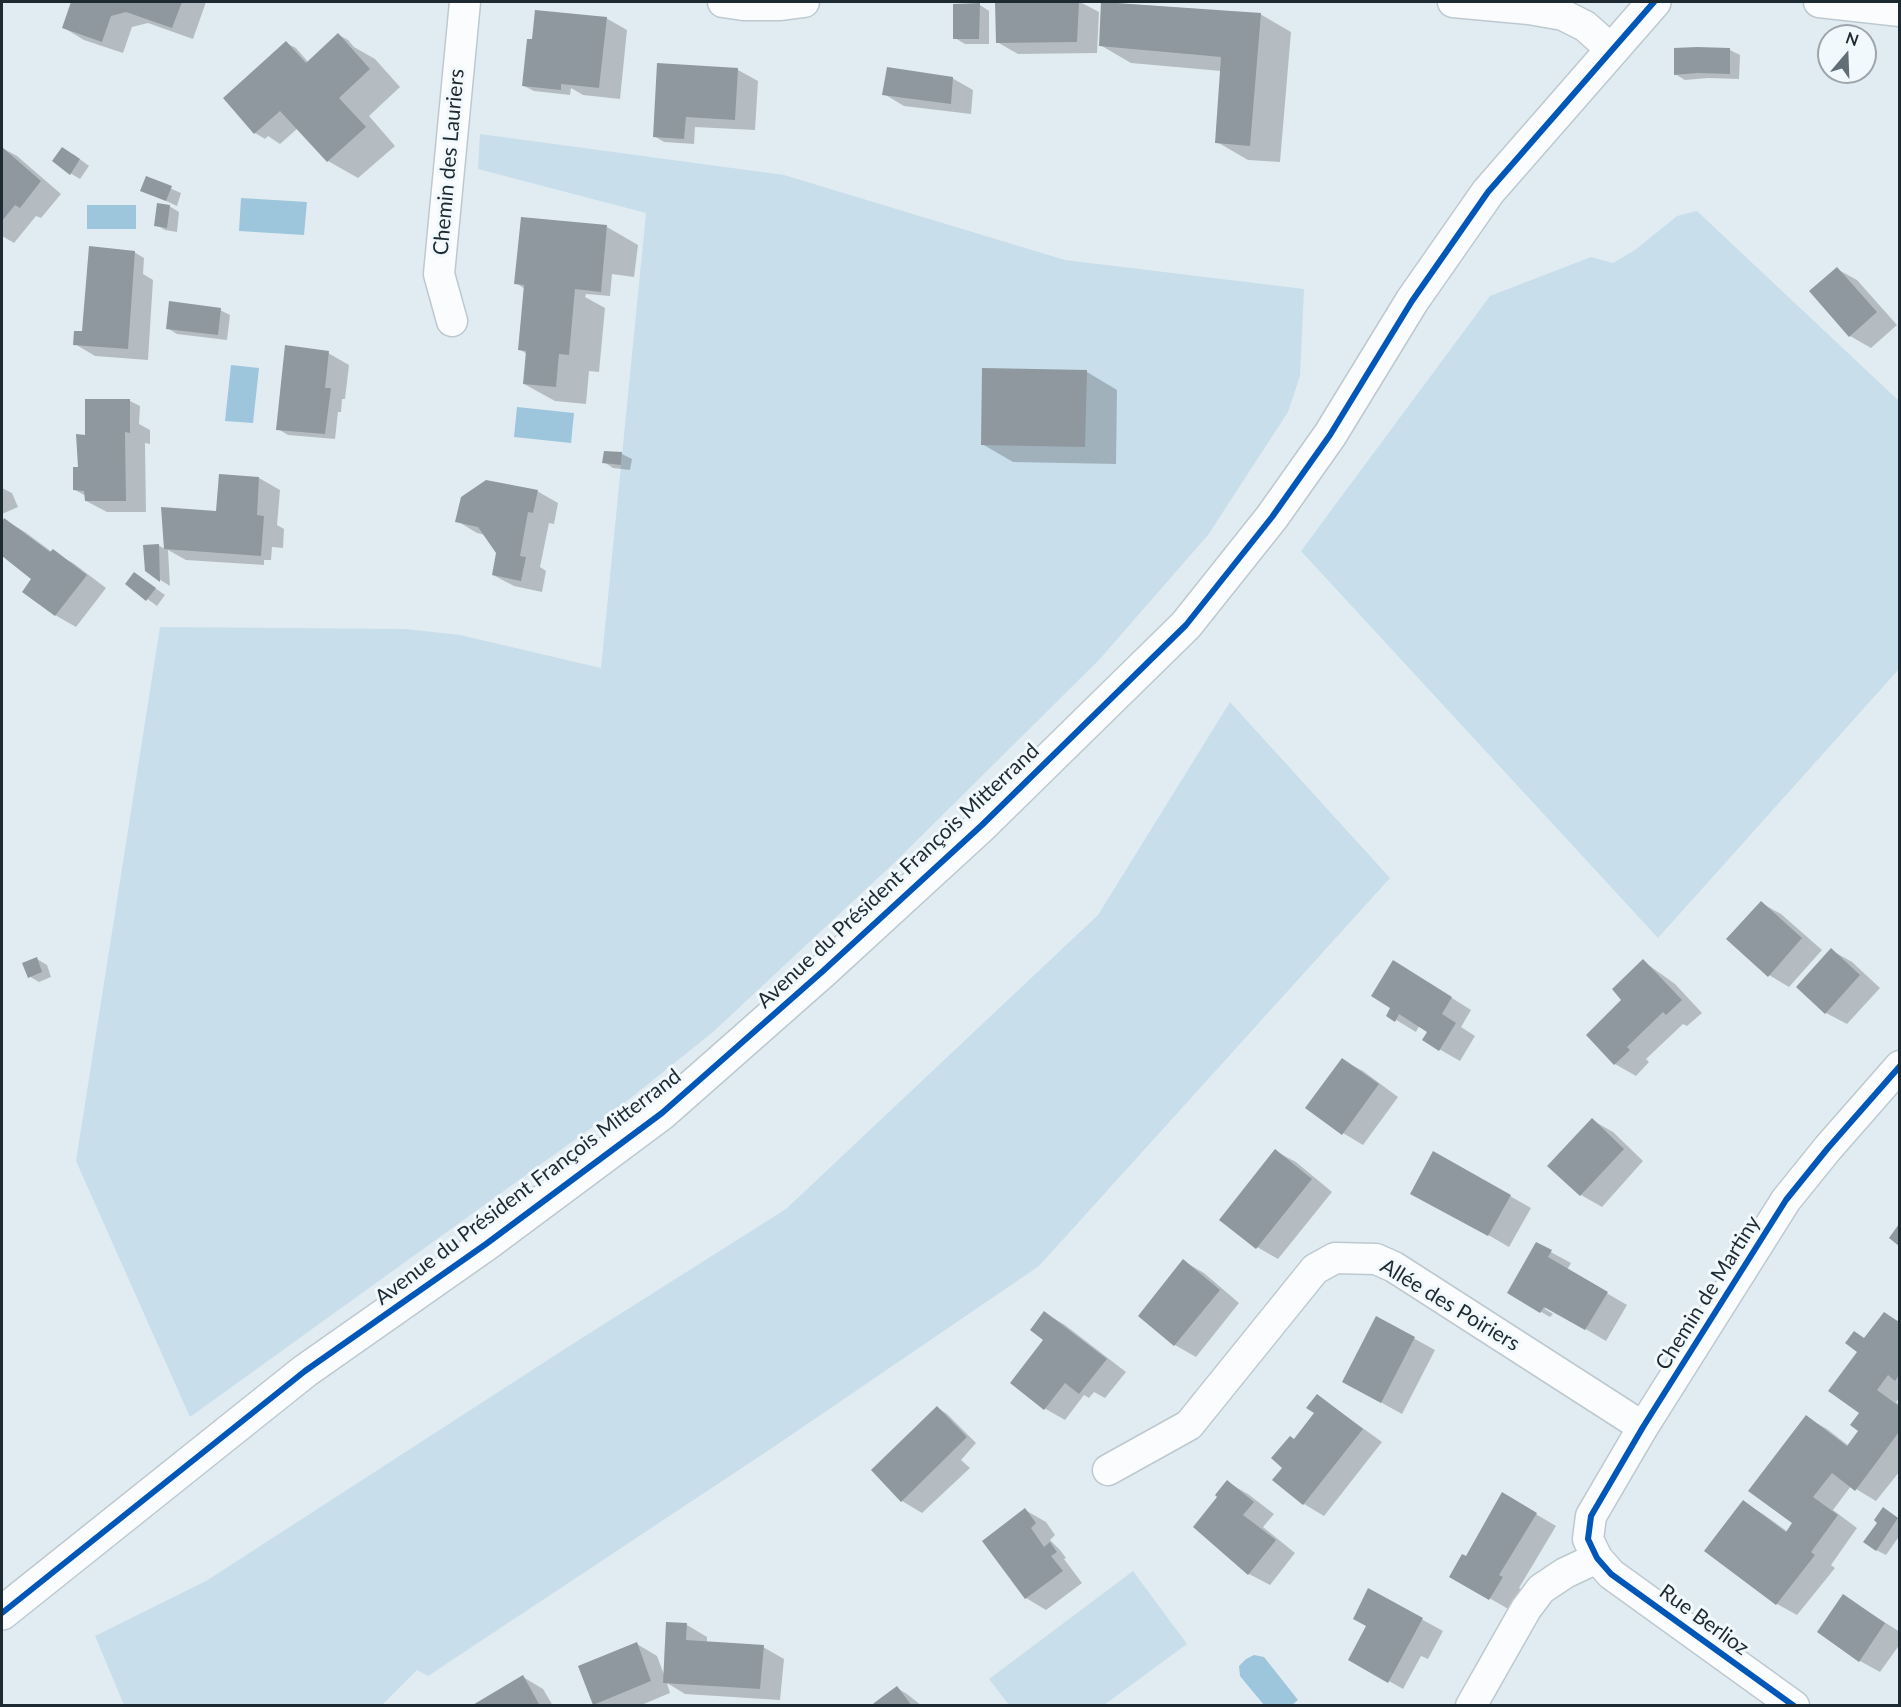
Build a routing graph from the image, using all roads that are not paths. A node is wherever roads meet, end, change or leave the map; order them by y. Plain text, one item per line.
1 (465, 2) edge
2 (723, 2) edge
3 (804, 2) edge
4 (1453, 2) edge
5 (1654, 2) edge
6 (1819, 2) edge
7 (1899, 11) edge
8 (1612, 50) junction
9 (452, 321) dead end
10 (1899, 1066) edge
11 (1643, 1427) junction
12 (1108, 1470) dead end
13 (1597, 1558) junction
14 (2, 1613) edge
15 (1471, 1706) edge
16 (1794, 1706) edge

1 - 9 street, Chemin des Lauriers
2 - 3 street
4 - 8 street
5 - 8 street, Avenue du Président François Mitterrand
6 - 7 street
8 - 14 street, Avenue du Président François Mitterrand
10 - 11 street, Chemin de Martiny
11 - 12 street, Allée des Poiriers
11 - 13 street, Chemin de Martiny
13 - 15 street
13 - 16 street, Rue Berlioz

